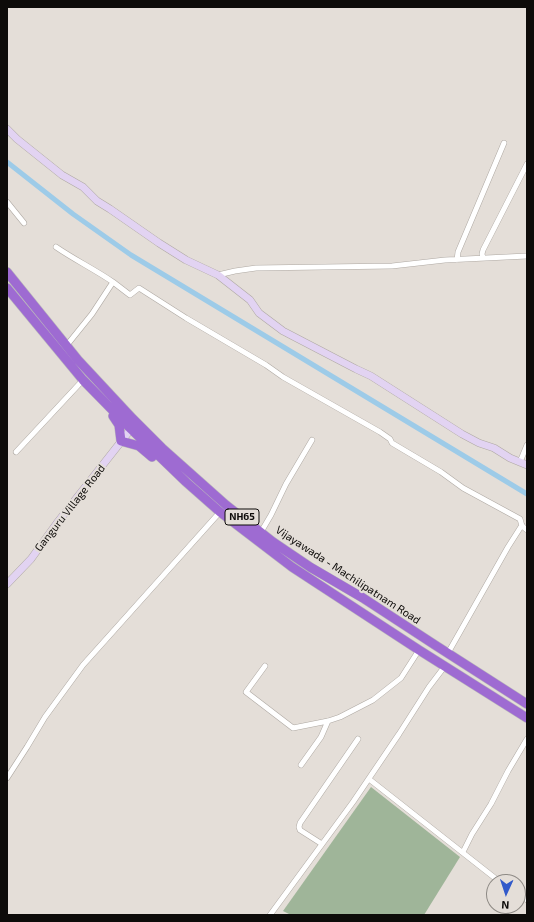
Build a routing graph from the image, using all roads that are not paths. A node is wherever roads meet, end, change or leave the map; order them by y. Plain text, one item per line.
1 (7, 129) edge
2 (504, 143) dead end
3 (527, 164) edge
4 (7, 202) edge
5 (24, 223) dead end
6 (56, 247) dead end
7 (527, 256) edge
8 (483, 258) junction
9 (457, 260) junction
10 (7, 272) edge
11 (218, 275) junction
12 (113, 282) junction
13 (7, 288) edge
14 (67, 345) junction
15 (84, 366) junction
16 (83, 380) junction
17 (90, 387) junction
18 (131, 429) junction
19 (312, 440) dead end
20 (121, 442) junction
21 (527, 445) edge
22 (16, 452) dead end
23 (523, 463) edge
24 (186, 482) junction
25 (220, 512) junction
26 (522, 525) junction
27 (527, 530) edge
28 (261, 532) junction
29 (7, 584) edge
30 (419, 650) junction
31 (448, 654) junction
32 (265, 666) dead end
33 (446, 666) junction
34 (527, 704) edge
35 (527, 718) edge
36 (328, 721) junction
37 (358, 739) dead end
38 (527, 739) edge
39 (301, 765) dead end
40 (7, 778) edge
41 (368, 779) junction
42 (322, 844) junction
43 (463, 852) junction
44 (490, 874) edge
45 (270, 915) edge

1 - 11 street
2 - 9 street
3 - 8 street
4 - 5 street
6 - 12 street
7 - 8 street
8 - 9 street
9 - 11 street
10 - 14 highway, Vijayawada - Machilipatnam Road / NH65
11 - 23 street
12 - 14 street
12 - 26 street
13 - 16 highway, Vijayawada - Machilipatnam Road / NH65
14 - 15 highway, Vijayawada - Machilipatnam Road / NH65
15 - 18 highway
15 - 28 highway, Vijayawada - Machilipatnam Road / NH65
16 - 17 highway, Vijayawada - Machilipatnam Road / NH65
16 - 22 street
17 - 18 highway, Vijayawada - Machilipatnam Road / NH65
17 - 20 highway
18 - 20 street, Ganguru Village Road
18 - 24 highway, Vijayawada - Machilipatnam Road / NH65
19 - 28 street
20 - 24 highway
20 - 29 street, Ganguru Village Road
21 - 23 street
24 - 25 highway, Vijayawada - Machilipatnam Road / NH65
25 - 30 highway, Vijayawada - Machilipatnam Road / NH65
25 - 40 street
26 - 27 street
26 - 31 street
28 - 31 highway, Vijayawada - Machilipatnam Road / NH65
30 - 33 highway, Vijayawada - Machilipatnam Road / NH65
30 - 36 street
31 - 34 highway, Vijayawada - Machilipatnam Road / NH65
32 - 36 street
33 - 35 highway, Vijayawada - Machilipatnam Road / NH65
33 - 41 street
36 - 39 street
37 - 42 street
38 - 43 street
41 - 42 street
41 - 43 street
42 - 45 street
43 - 44 street

